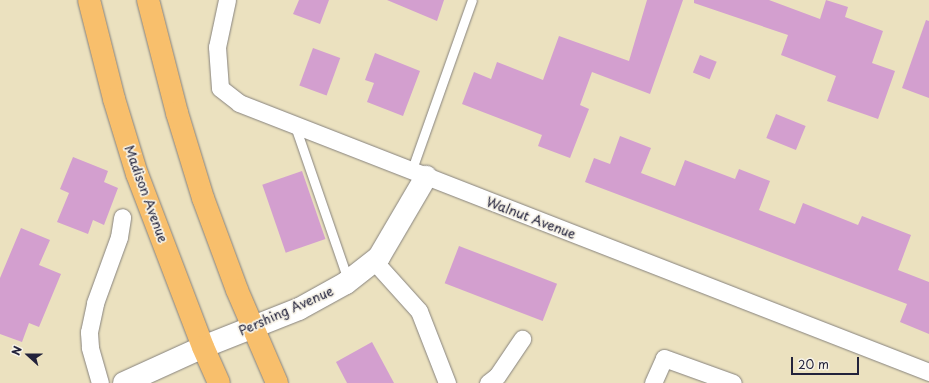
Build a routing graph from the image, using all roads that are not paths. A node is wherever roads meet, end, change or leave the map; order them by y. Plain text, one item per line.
1 (89, 0) edge
2 (148, 0) edge
3 (227, 0) edge
4 (472, 0) edge
5 (295, 126) junction
6 (419, 174) junction
7 (122, 217) dead end
8 (374, 261) junction
9 (349, 281) junction
10 (253, 328) junction
11 (522, 339) dead end
12 (203, 347) junction
13 (929, 372) edge
14 (134, 381) edge
15 (100, 383) edge
16 (219, 383) edge
17 (278, 383) edge
18 (447, 383) edge
19 (488, 383) edge
20 (653, 383) edge
21 (733, 383) edge

1 - 12 main road, Madison Avenue
2 - 10 main road
3 - 5 street, Walnut Avenue
4 - 6 lane
5 - 6 street, Walnut Avenue
5 - 9 lane
6 - 8 street, Pershing Avenue
6 - 13 street, Walnut Avenue
7 - 15 street
8 - 9 street, Pershing Avenue
8 - 18 street
9 - 10 street, Pershing Avenue
10 - 12 street, Pershing Avenue
10 - 17 main road
11 - 19 street
12 - 14 street, Pershing Avenue
12 - 16 main road, Madison Avenue
20 - 21 street

